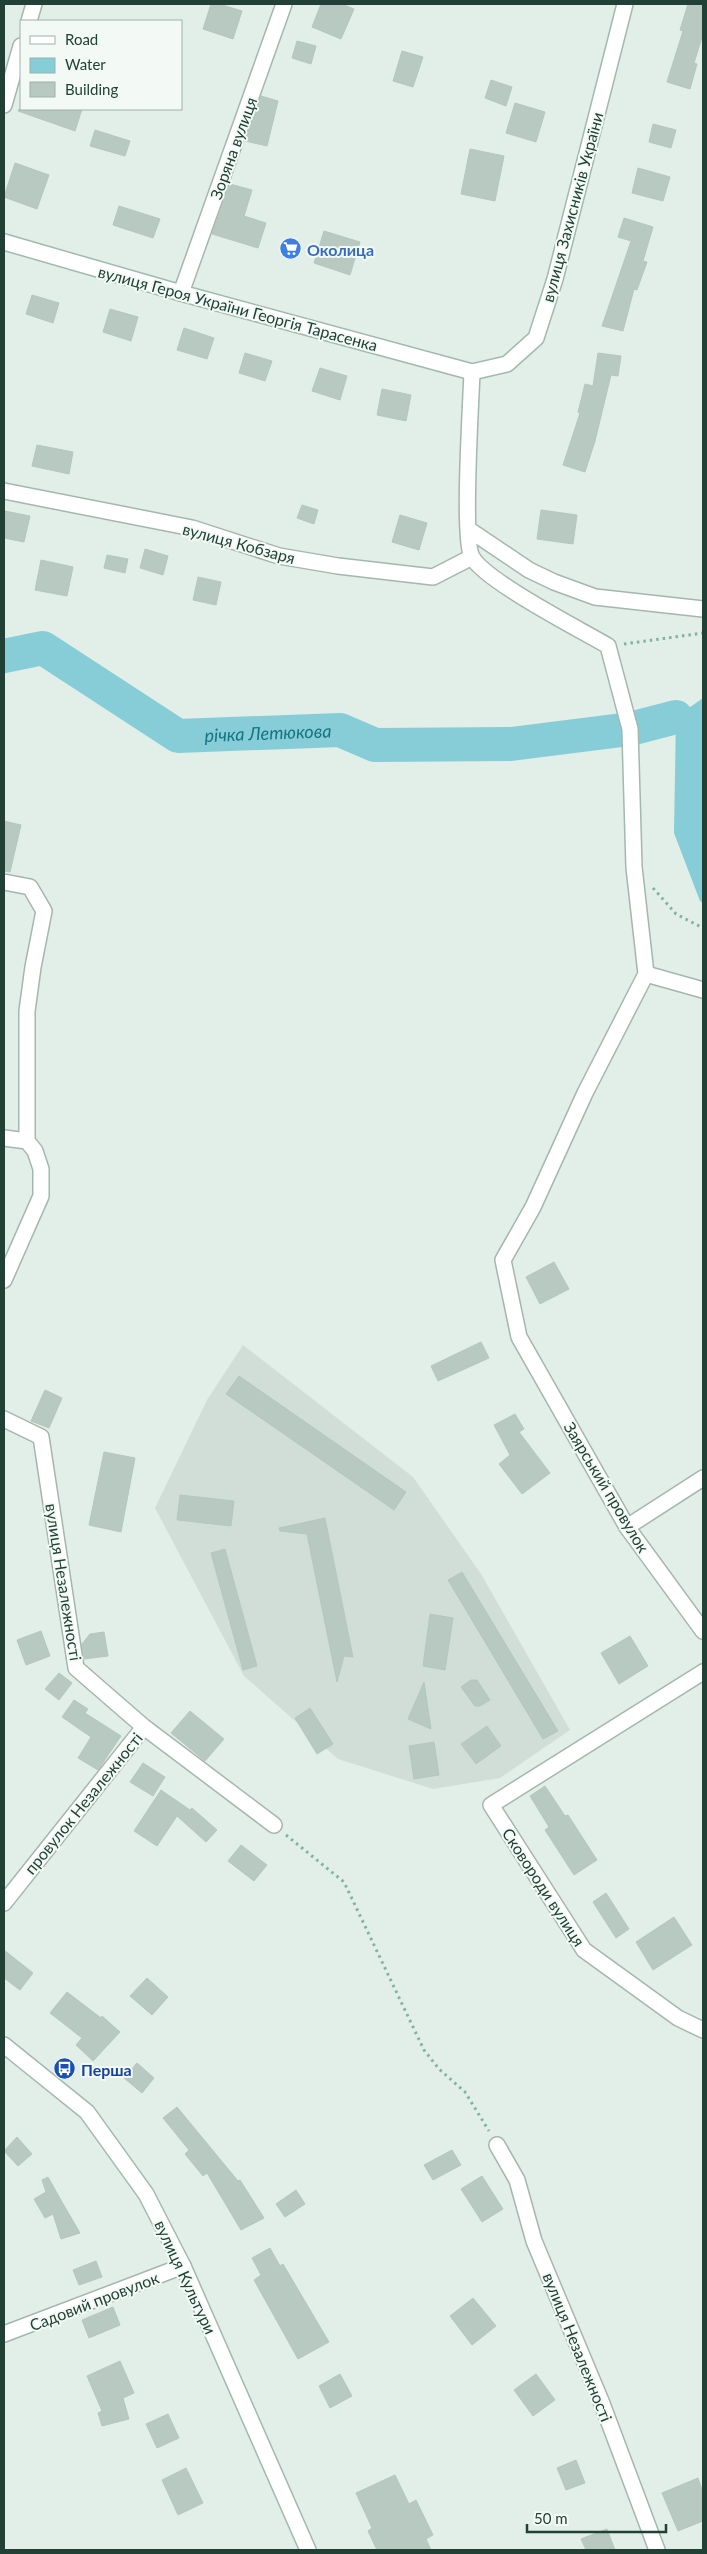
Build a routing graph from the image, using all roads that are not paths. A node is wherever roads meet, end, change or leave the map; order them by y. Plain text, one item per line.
1 (34, 4) edge
2 (284, 4) edge
3 (625, 4) edge
4 (29, 20) edge
5 (20, 50) edge
6 (4, 106) edge
7 (4, 242) edge
8 (181, 293) junction
9 (472, 372) junction
10 (4, 491) edge
11 (468, 529) junction
12 (472, 557) junction
13 (703, 609) edge
14 (4, 882) edge
15 (646, 974) junction
16 (703, 990) edge
17 (4, 1138) edge
18 (27, 1141) junction
19 (4, 1280) edge
20 (4, 1419) edge
21 (703, 1478) edge
22 (627, 1526) junction
23 (703, 1631) edge
24 (703, 1672) edge
25 (144, 1727) junction
26 (274, 1825) road end
27 (4, 1902) edge
28 (703, 2030) edge
29 (4, 2045) edge
30 (497, 2145) road end
31 (183, 2266) junction
32 (4, 2334) edge
33 (308, 2550) edge
34 (657, 2550) edge

1 - 4 street
2 - 8 street, Зоряна вулиця
3 - 9 street, вулиця Захисників України
5 - 6 street
7 - 8 street, вулиця Героя України Георгія Тарасенка
8 - 9 street, вулиця Героя України Георгія Тарасенка
9 - 11 street
10 - 12 street, вулиця Кобзаря
11 - 12 street
11 - 13 street
12 - 15 street
14 - 18 street
15 - 16 street
15 - 22 street, Заярський провулок
17 - 18 street
18 - 19 street
20 - 25 street, вулиця Незалежності
21 - 22 street
22 - 23 street, Заярський провулок
24 - 28 street, Сковороди вулиця
25 - 26 street, вулиця Незалежності
25 - 27 street, провулок Незалежності
29 - 31 street, вулиця Культури
30 - 34 street, вулиця Незалежності
31 - 32 street, Садовий провулок
31 - 33 street, вулиця Культури

